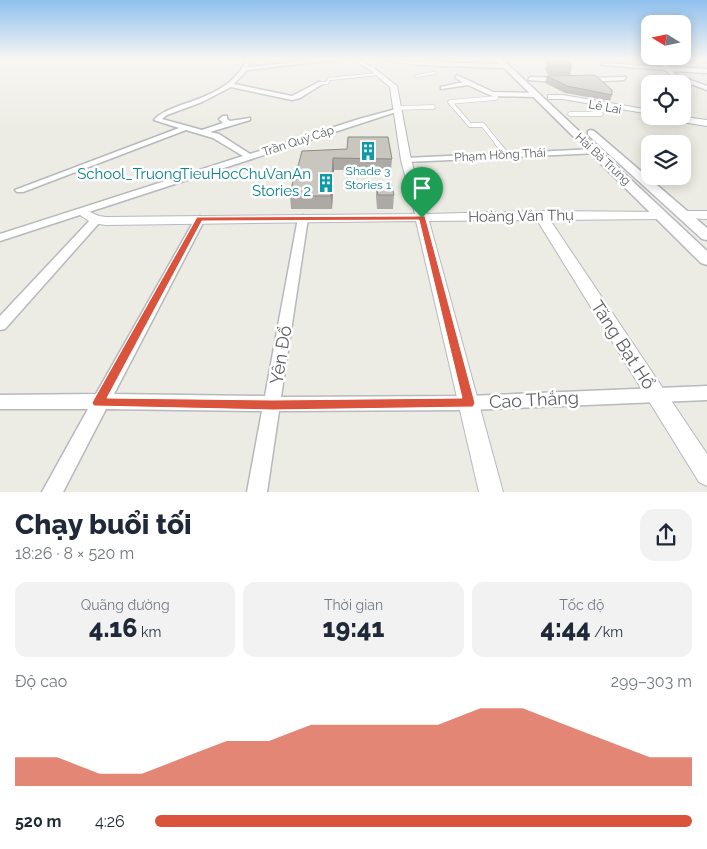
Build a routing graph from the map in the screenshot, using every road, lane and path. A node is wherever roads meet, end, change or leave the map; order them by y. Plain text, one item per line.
1 (233, 82) edge
2 (327, 82) edge
3 (388, 82) edge
4 (524, 82) edge
5 (534, 82) edge
6 (690, 82) edge
7 (321, 83) joint
8 (469, 83) joint
9 (230, 85) junction
10 (442, 88) dead end
11 (707, 88) edge
12 (496, 94) junction
13 (535, 94) junction
14 (555, 97) junction
15 (433, 107) dead end
16 (396, 110) junction
17 (641, 112) edge
18 (570, 114) junction
19 (601, 114) dead end
20 (248, 119) dead end
21 (691, 121) edge
22 (696, 122) junction
23 (707, 123) edge
24 (188, 127) junction
25 (707, 128) edge
26 (203, 132) junction
27 (595, 151) junction
28 (507, 155) junction
29 (250, 157) junction
30 (406, 160) junction
31 (20, 190) dead end
32 (83, 213) junction
33 (540, 215) junction
34 (661, 215) junction
35 (684, 215) junction
36 (707, 215) edge
37 (303, 218) junction
38 (422, 218) junction
39 (200, 219) junction
40 (96, 220) junction
41 (707, 236) edge
42 (0, 238) edge
43 (707, 260) edge
44 (0, 325) edge
45 (654, 393) junction
46 (707, 393) edge
47 (0, 402) edge
48 (98, 403) junction
49 (469, 403) junction
50 (273, 405) junction
51 (707, 474) edge
52 (52, 492) edge
53 (257, 492) edge
54 (490, 492) edge

1 - 9 street
2 - 7 lane
3 - 16 street
4 - 13 main road, Hai Bà Trưng
5 - 14 main road, Hai Bà Trưng
6 - 11 street
7 - 9 street
8 - 10 street
8 - 12 street
9 - 24 street
12 - 13 street
12 - 28 lane
13 - 14 main road
13 - 27 main road, Hai Bà Trưng
14 - 17 street, Lê Lai
14 - 18 main road, Hai Bà Trưng
15 - 16 lane
16 - 29 street, Trần Quý Cáp
16 - 30 street
18 - 19 lane
18 - 35 main road, Hai Bà Trưng
20 - 26 street
21 - 22 street
22 - 23 street
22 - 25 street
24 - 26 street
24 - 31 street
26 - 29 street
27 - 28 street, Phạm Hồng Thái
27 - 34 main road, Hai Bà Trưng
28 - 30 street, Phạm Hồng Thái
29 - 32 street, Trần Quý Cáp
30 - 38 street
32 - 40 street, Hoàng Văn Thụ
32 - 42 street, Trần Quý Cáp
33 - 34 street, Hoàng Văn Thụ
33 - 38 street, Hoàng Văn Thụ
33 - 45 street, Tăng Bạt Hổ
34 - 35 main road
34 - 43 main road, Hai Bà Trưng
35 - 36 street
35 - 41 main road, Hai Bà Trưng
37 - 38 street, Hoàng Văn Thụ
37 - 39 street, Hoàng Văn Thụ
37 - 50 street, Yên Đổ
38 - 49 street
39 - 40 street, Hoàng Văn Thụ
39 - 48 street
40 - 44 street
45 - 46 street, Cao Thắng
45 - 49 street, Cao Thắng
45 - 51 street, Tăng Bạt Hổ
47 - 48 street, Cao Thắng
48 - 50 street, Cao Thắng
48 - 52 street
49 - 50 street, Cao Thắng
49 - 54 street
50 - 53 street, Yên Đổ

